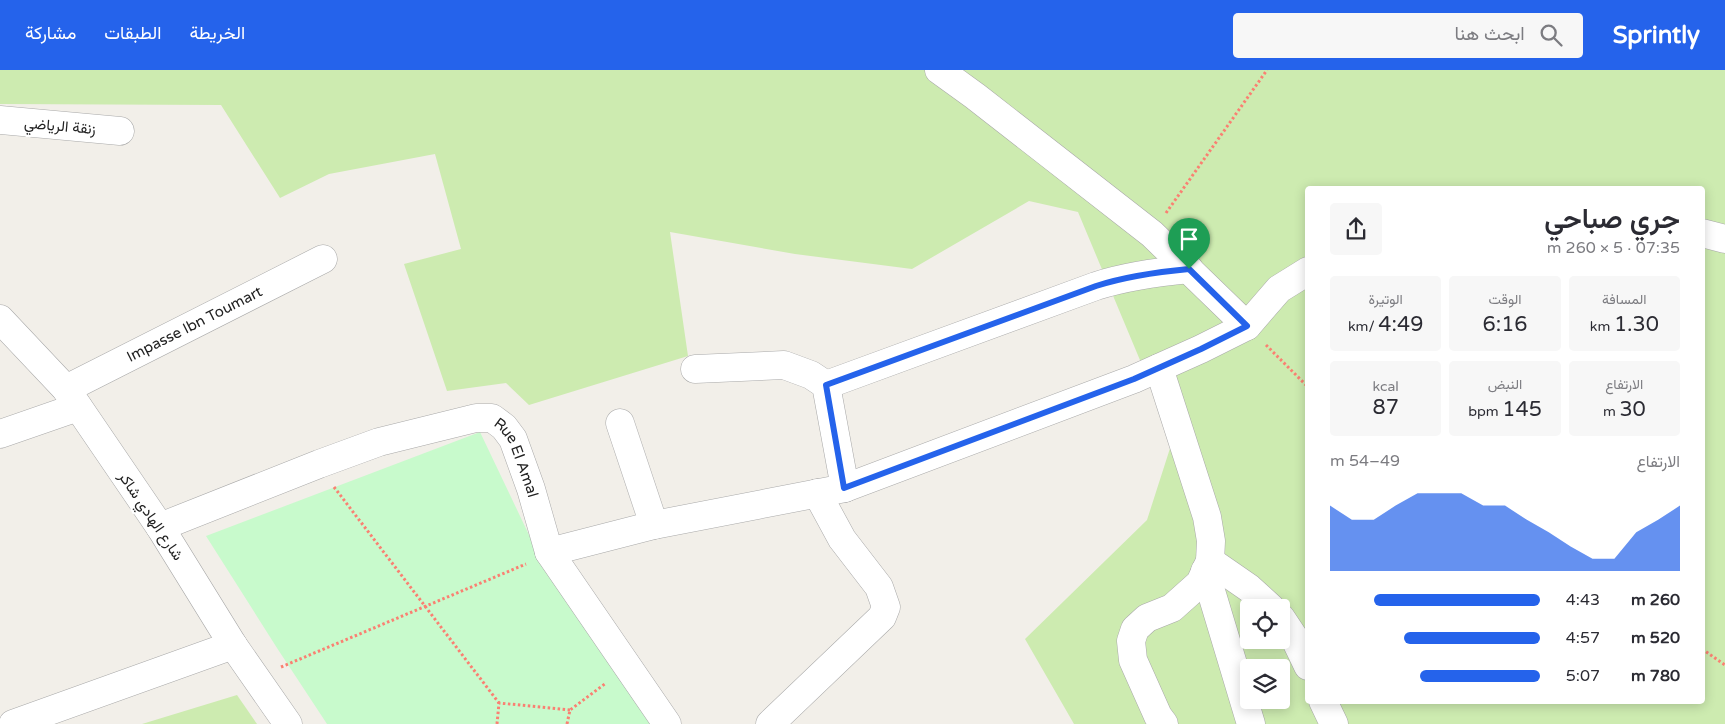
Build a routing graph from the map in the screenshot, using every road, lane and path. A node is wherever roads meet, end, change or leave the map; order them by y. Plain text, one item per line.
1 (939, 70) edge
2 (1267, 70) edge
3 (0, 120) edge
4 (120, 131) dead end
5 (1152, 234) junction
6 (1705, 234) edge
7 (1725, 239) edge
8 (323, 259) dead end
9 (1189, 269) junction
10 (1305, 273) edge
11 (0, 319) edge
12 (1247, 326) junction
13 (1159, 368) junction
14 (695, 369) dead end
15 (1305, 384) edge
16 (826, 385) junction
17 (72, 398) junction
18 (620, 423) dead end
19 (0, 434) edge
20 (319, 464) junction
21 (844, 488) junction
22 (816, 493) junction
23 (654, 525) junction
24 (160, 527) junction
25 (548, 552) junction
26 (1208, 566) junction
27 (1261, 599) edge
28 (426, 607) junction
29 (1290, 632) edge
30 (233, 645) junction
31 (1705, 651) edge
32 (1305, 660) edge
33 (1725, 665) edge
34 (628, 666) junction
35 (258, 678) junction
36 (499, 703) junction
37 (1325, 704) edge
38 (570, 710) junction
39 (13, 724) edge
40 (288, 724) edge
41 (497, 724) edge
42 (567, 724) edge
43 (667, 724) edge
44 (770, 724) edge
45 (1164, 724) edge
46 (1251, 724) edge
47 (1334, 724) edge

1 - 5 street
2 - 5 path
3 - 4 street, زنقة الرياضي
5 - 9 street
6 - 7 street
8 - 17 street, Impasse Ibn Toumart
9 - 12 street
9 - 16 street
10 - 12 street
11 - 17 street, شارع الهادي شاكر
12 - 13 street
12 - 15 path
13 - 21 street
13 - 26 street
14 - 16 street
16 - 21 street
17 - 19 street, Impasse Ibn Toumart
17 - 24 street, شارع الهادي شاكر
18 - 23 street
20 - 24 street, Rue El Amal
20 - 25 street, Rue El Amal
20 - 28 path
21 - 22 street
22 - 23 street
22 - 44 street
23 - 25 street
24 - 30 street, شارع الهادي شاكر
25 - 28 path
25 - 34 street, Rue El Amal
26 - 27 street
26 - 45 street
26 - 46 street
28 - 35 path
28 - 36 path
29 - 32 street
30 - 35 street, شارع الهادي شاكر
30 - 39 street
31 - 33 path
34 - 38 path
34 - 43 street, Rue El Amal
35 - 40 street, شارع الهادي شاكر
36 - 38 path
36 - 41 path
37 - 47 street
38 - 42 path

